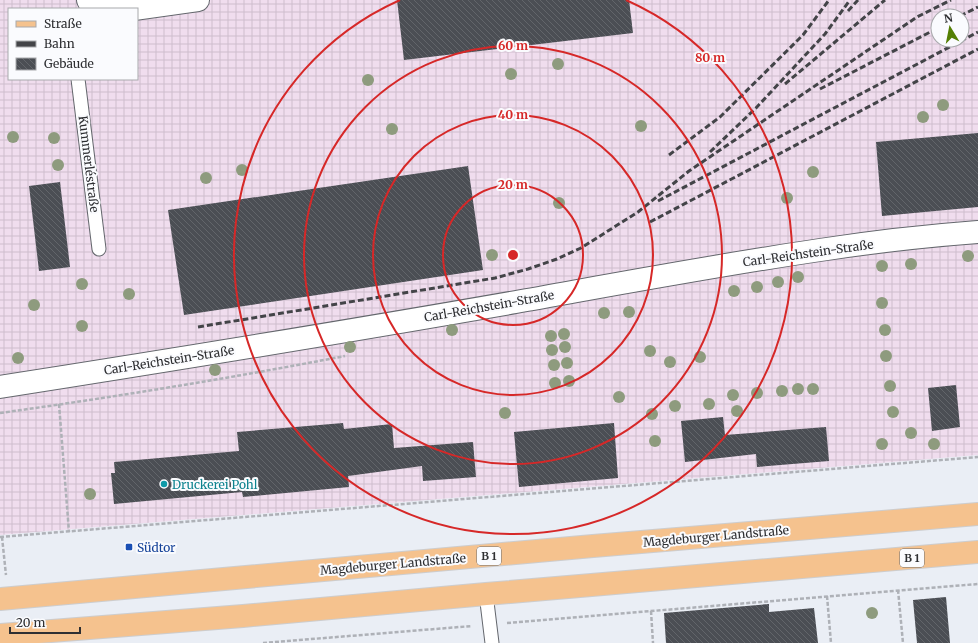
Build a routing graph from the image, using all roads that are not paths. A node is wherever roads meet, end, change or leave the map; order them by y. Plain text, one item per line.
1 (198, 0) edge
2 (89, 5) edge
3 (114, 8) edge
4 (138, 8) edge
5 (78, 80) edge
6 (978, 232) edge
7 (99, 250) dead end
8 (0, 387) edge
9 (978, 514) edge
10 (978, 552) edge
11 (486, 594) junction
12 (0, 599) edge
13 (0, 635) edge
14 (492, 643) edge

1 - 4 street
2 - 3 street
5 - 7 lane, Kummerléstraße
6 - 8 street, Carl-Reichstein-Straße
9 - 12 main road, Magdeburger Landstraße / B 1
10 - 11 main road, B 1
11 - 13 main road, B 1
11 - 14 lane

